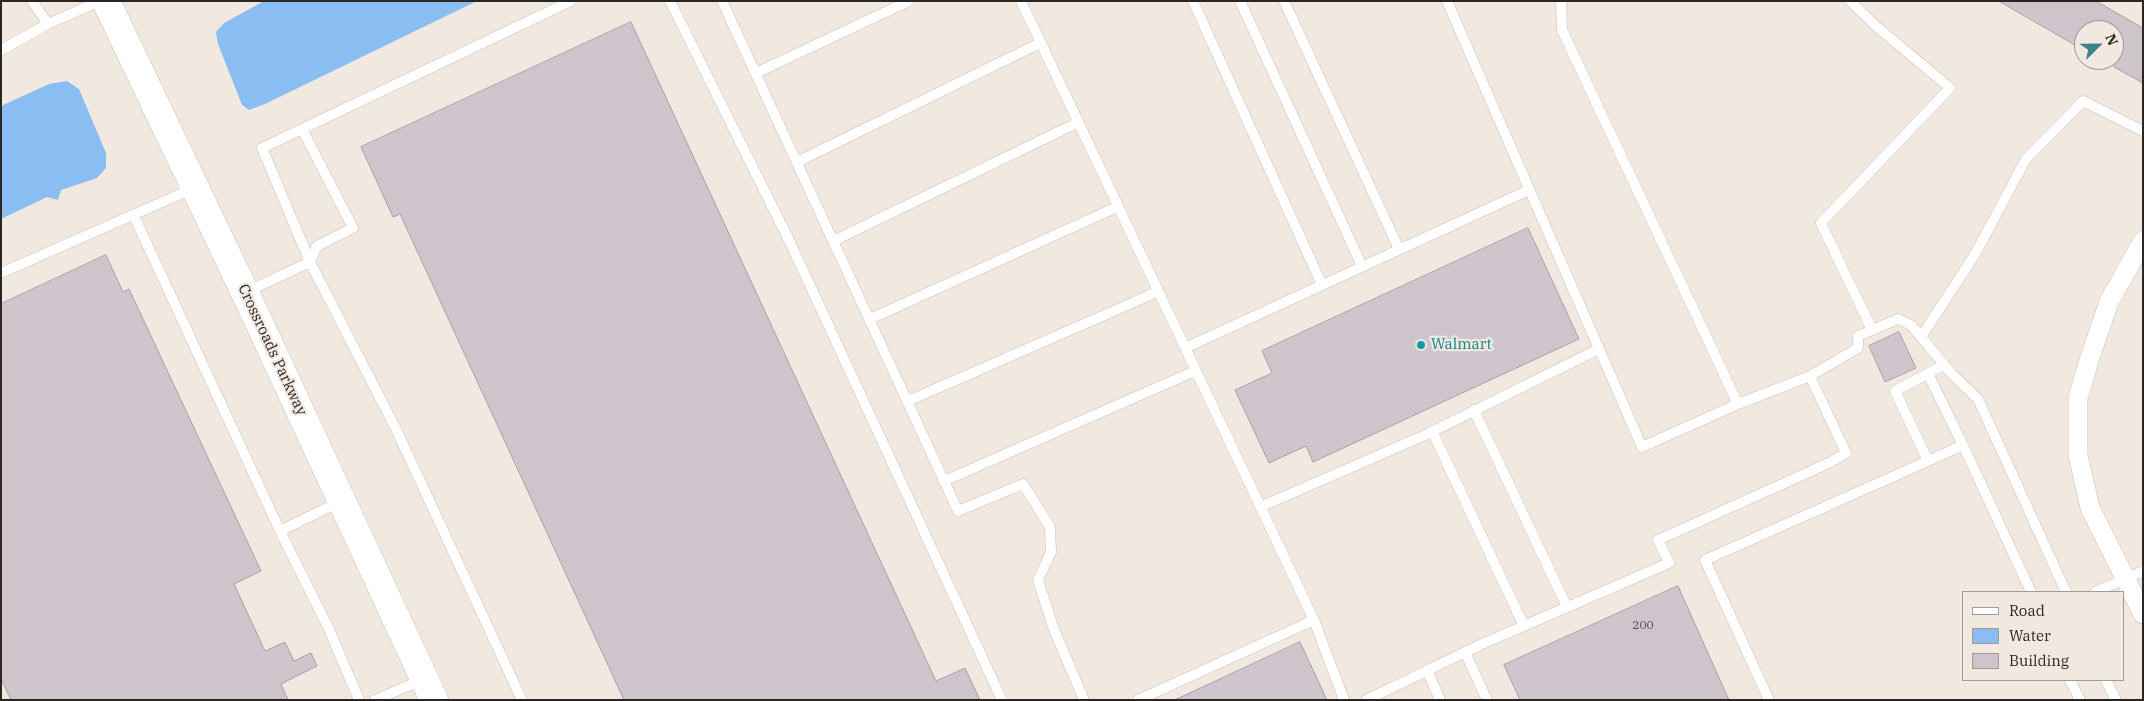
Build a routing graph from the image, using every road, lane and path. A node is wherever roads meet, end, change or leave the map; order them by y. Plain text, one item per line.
1 (32, 1) edge
2 (100, 1) edge
3 (106, 1) edge
4 (571, 1) edge
5 (670, 1) edge
6 (722, 1) edge
7 (909, 1) edge
8 (1021, 1) edge
9 (1193, 1) edge
10 (1240, 1) edge
11 (1284, 1) edge
12 (1447, 1) edge
13 (1561, 1) edge
14 (1850, 1) edge
15 (48, 24) junction
16 (1040, 43) junction
17 (1, 50) edge
18 (756, 73) junction
19 (1077, 123) junction
20 (302, 129) junction
21 (2143, 131) edge
22 (797, 162) junction
23 (195, 188) junction
24 (1530, 190) junction
25 (1118, 207) junction
26 (134, 216) junction
27 (833, 241) junction
28 (2143, 241) edge
29 (1399, 249) junction
30 (310, 262) junction
31 (1362, 266) junction
32 (1, 273) edge
33 (1322, 285) junction
34 (1158, 292) junction
35 (245, 293) junction
36 (870, 319) junction
37 (1872, 330) junction
38 (1921, 337) junction
39 (1185, 348) junction
40 (1599, 349) junction
41 (1944, 365) junction
42 (1195, 370) junction
43 (1928, 374) junction
44 (1810, 376) junction
45 (908, 401) junction
46 (1738, 404) junction
47 (1474, 410) junction
48 (1432, 431) junction
49 (1964, 445) junction
50 (1928, 461) junction
51 (944, 481) junction
52 (342, 500) junction
53 (1260, 507) junction
54 (280, 531) junction
55 (2135, 575) edge
56 (2030, 591) edge
57 (2066, 591) edge
58 (2097, 591) edge
59 (1567, 607) junction
60 (2143, 614) edge
61 (1314, 620) junction
62 (1524, 626) junction
63 (1465, 652) junction
64 (1427, 670) junction
65 (2070, 681) edge
66 (2106, 681) edge
67 (429, 689) edge
68 (359, 700) edge
69 (376, 700) edge
70 (522, 700) edge
71 (1002, 700) edge
72 (1084, 700) edge
73 (1138, 700) edge
74 (1344, 700) edge
75 (1366, 700) edge
76 (1440, 700) edge
77 (1488, 700) edge
78 (1769, 700) edge
79 (2080, 700) edge
80 (2116, 700) edge

1 - 15 lane
2 - 15 lane
3 - 23 street, Crossroads Parkway
4 - 20 lane
5 - 71 lane
6 - 18 lane
7 - 18 lane
8 - 16 lane
9 - 33 lane
10 - 31 lane
11 - 29 lane
12 - 24 lane
13 - 46 lane
14 - 37 lane
15 - 17 lane
16 - 19 lane
16 - 22 lane
18 - 22 lane
19 - 25 lane
19 - 27 lane
20 - 30 lane
20 - 30 lane
21 - 38 lane
22 - 27 lane
23 - 26 lane
23 - 35 street, Crossroads Parkway
24 - 29 lane
24 - 40 lane
25 - 34 lane
25 - 36 lane
26 - 32 lane
26 - 54 lane
27 - 36 lane
28 - 55 street
29 - 31 lane
30 - 35 lane
30 - 70 lane
31 - 33 lane
33 - 39 lane
34 - 39 lane
34 - 45 lane
35 - 52 street, Crossroads Parkway
36 - 45 lane
37 - 38 lane
37 - 44 lane
38 - 41 lane
39 - 42 lane
40 - 46 lane
40 - 47 lane
41 - 43 lane
41 - 57 lane
42 - 51 lane
42 - 53 lane
43 - 49 lane
43 - 50 lane
44 - 46 lane
44 - 59 lane
45 - 51 lane
47 - 48 lane
47 - 59 lane
48 - 53 lane
48 - 62 lane
49 - 50 lane
49 - 56 lane
50 - 78 lane
51 - 72 lane
52 - 54 lane
52 - 67 street, Crossroads Parkway
53 - 61 lane
54 - 68 lane
55 - 58 lane
55 - 60 street
59 - 62 lane
61 - 73 lane
61 - 74 lane
62 - 63 lane
63 - 64 lane
63 - 77 lane
64 - 75 lane
64 - 76 lane
65 - 79 lane
66 - 80 lane
67 - 69 lane

